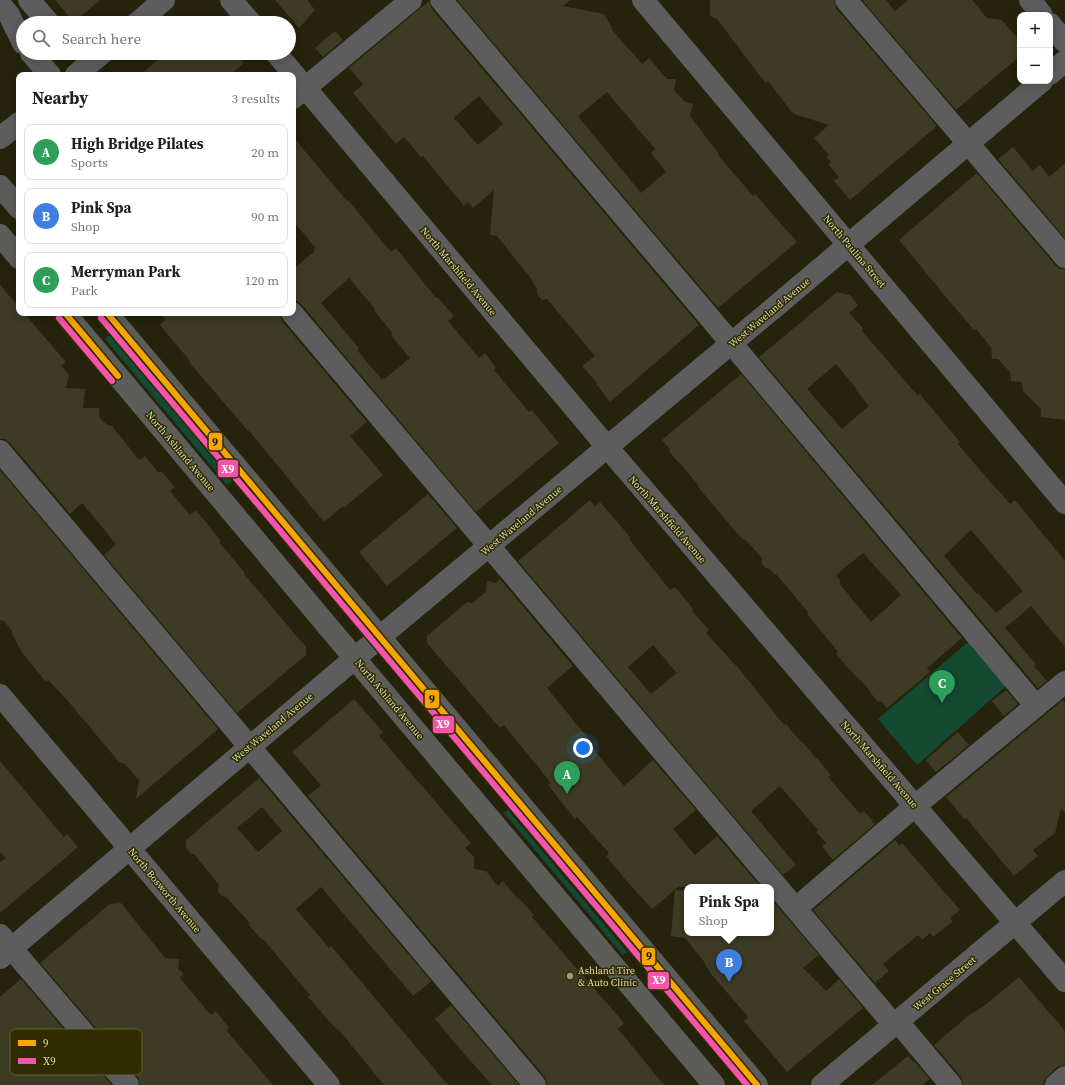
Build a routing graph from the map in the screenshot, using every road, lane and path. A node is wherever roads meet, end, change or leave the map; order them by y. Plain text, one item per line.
1 (29, 0) edge
2 (164, 0) edge
3 (231, 0) edge
4 (410, 0) edge
5 (441, 0) edge
6 (643, 0) edge
7 (846, 0) edge
8 (1030, 0) edge
9 (0, 4) edge
10 (1040, 12) edge
11 (43, 16) edge
12 (145, 16) edge
13 (245, 16) edge
14 (1053, 28) edge
15 (16, 29) edge
16 (1065, 42) edge
17 (37, 60) edge
18 (280, 60) edge
19 (1065, 61) edge
20 (1053, 71) edge
21 (47, 72) edge
22 (287, 72) edge
23 (1038, 84) edge
24 (299, 93) edge
25 (16, 125) edge
26 (0, 138) edge
27 (969, 143) junction
28 (0, 186) edge
29 (16, 205) edge
30 (0, 235) edge
31 (849, 244) junction
32 (16, 254) edge
33 (1065, 257) edge
34 (68, 316) edge
35 (111, 316) edge
36 (295, 316) edge
37 (732, 344) junction
38 (608, 448) junction
39 (0, 451) edge
40 (1065, 503) edge
41 (489, 547) junction
42 (381, 636) junction
43 (355, 658) junction
44 (1065, 682) edge
45 (0, 695) edge
46 (1036, 706) junction
47 (250, 747) junction
48 (915, 806) junction
49 (129, 848) junction
50 (1065, 881) edge
51 (796, 908) junction
52 (1016, 923) junction
53 (4, 947) edge
54 (1065, 981) edge
55 (896, 1023) junction
56 (78, 1029) edge
57 (119, 1075) edge
58 (1065, 1077) edge
59 (128, 1085) edge
60 (329, 1085) edge
61 (535, 1085) edge
62 (714, 1085) edge
63 (757, 1085) edge
64 (822, 1085) edge
65 (951, 1085) edge
66 (1056, 1085) edge

1 - 11 street
2 - 12 street
3 - 13 street
4 - 24 street
5 - 37 street
6 - 31 street, North Paulina Street
7 - 27 street
8 - 10 street
9 - 15 street
14 - 16 street
17 - 21 street
18 - 22 street, North Marshfield Avenue
19 - 20 street
23 - 27 street, West Waveland Avenue
24 - 38 street, North Marshfield Avenue
25 - 26 street
27 - 31 street, West Waveland Avenue
27 - 33 street
28 - 29 main road
30 - 32 main road
31 - 37 street, West Waveland Avenue
31 - 40 street, North Paulina Street
34 - 43 main road, North Ashland Avenue
35 - 42 main road
36 - 41 street
37 - 38 street, West Waveland Avenue
37 - 46 street
38 - 41 street, West Waveland Avenue
38 - 48 street, North Marshfield Avenue
39 - 47 street
41 - 42 street, West Waveland Avenue
41 - 51 street
42 - 43 street, West Waveland Avenue
42 - 63 main road
43 - 47 street, West Waveland Avenue
43 - 62 main road, North Ashland Avenue
44 - 46 street
45 - 49 street, North Bosworth Avenue
46 - 48 street
47 - 49 street, West Waveland Avenue
47 - 61 street
48 - 51 street
48 - 52 street, North Marshfield Avenue
49 - 53 street, West Waveland Avenue
49 - 60 street, North Bosworth Avenue
50 - 52 street, West Grace Street
51 - 55 street
52 - 54 street, North Marshfield Avenue
52 - 55 street, West Grace Street
53 - 56 street
55 - 64 street, West Grace Street
55 - 65 street
57 - 59 street
58 - 66 street

